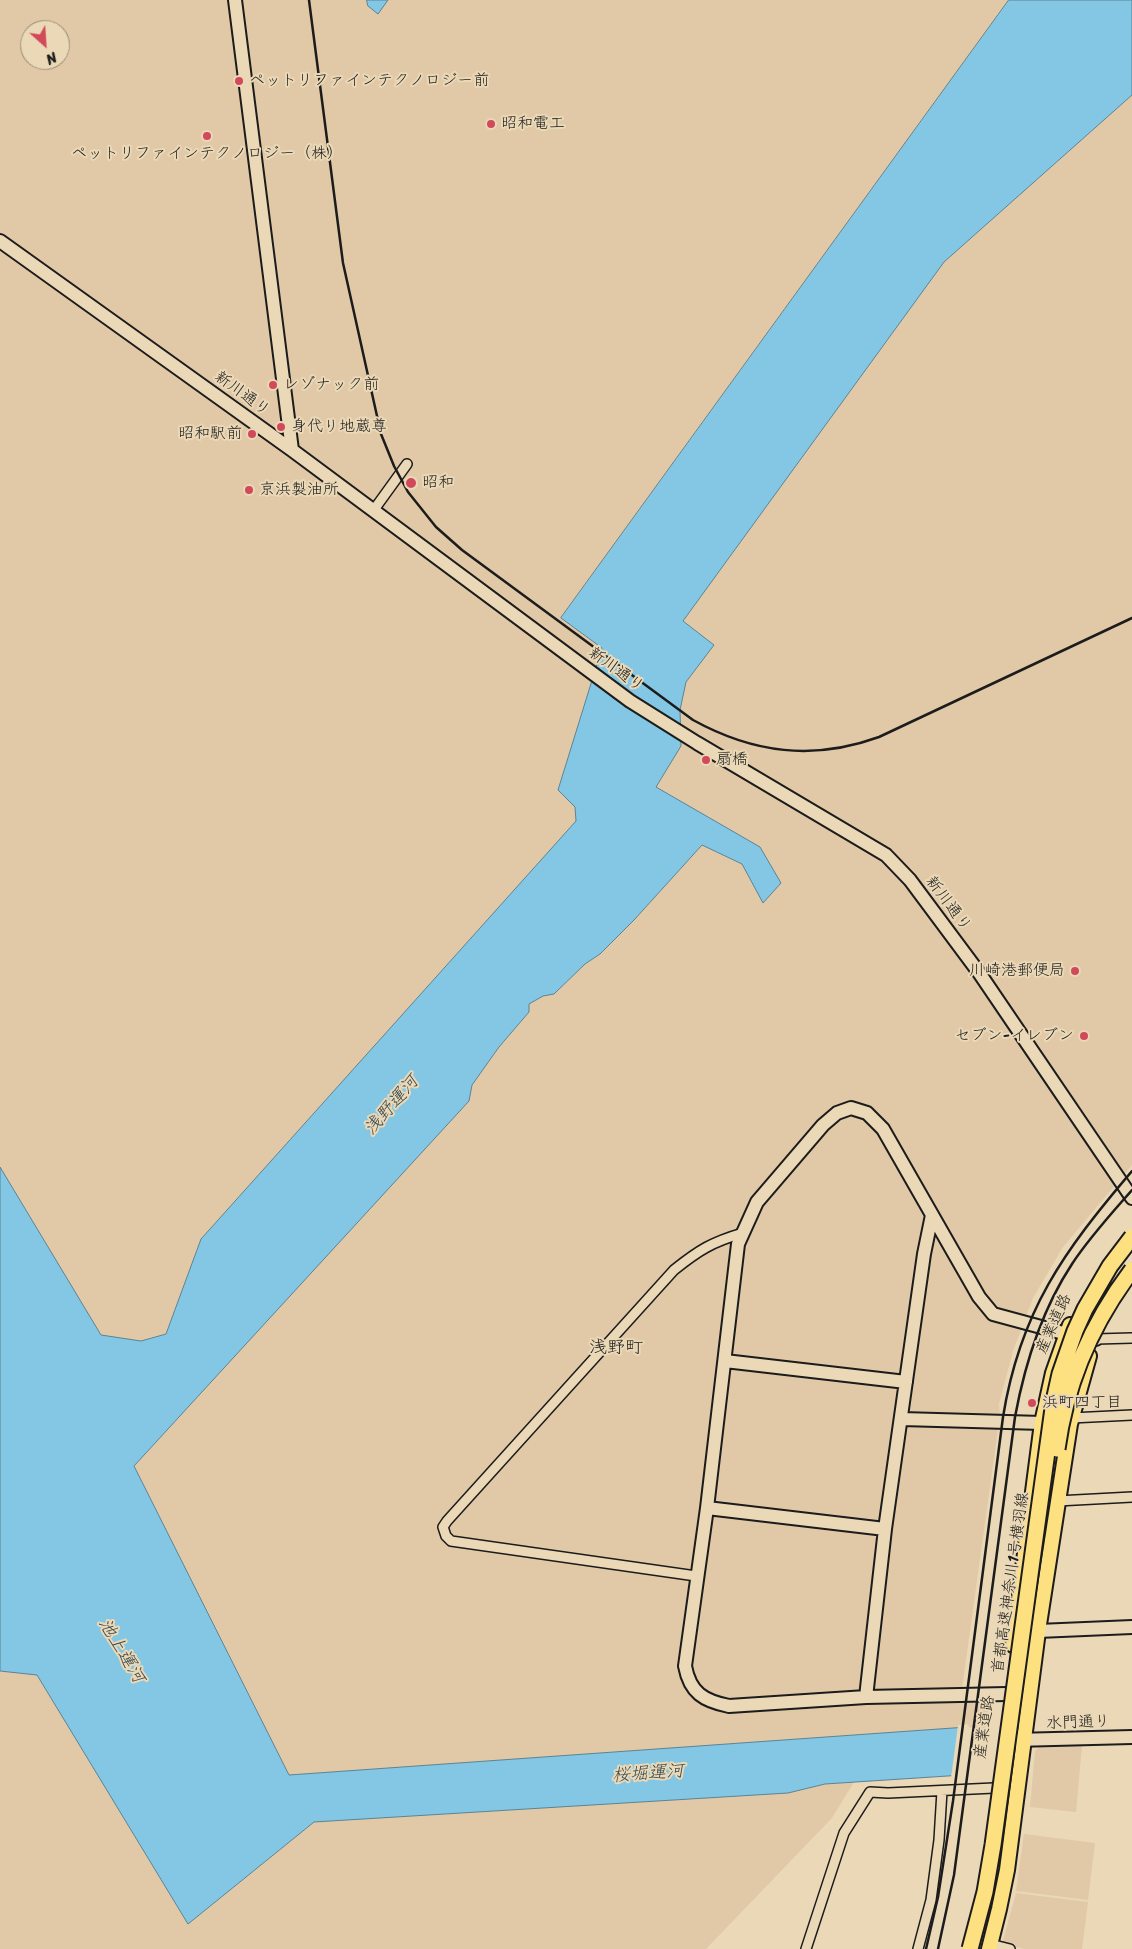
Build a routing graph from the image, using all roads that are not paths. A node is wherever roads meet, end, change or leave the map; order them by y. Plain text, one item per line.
1 (235, 0) edge
2 (0, 241) edge
3 (292, 450) junction
4 (407, 464) dead end
5 (373, 511) junction
6 (1132, 1198) edge
7 (932, 1215) junction
8 (1132, 1230) edge
9 (743, 1233) junction
10 (1132, 1237) edge
11 (1132, 1270) edge
12 (1132, 1277) edge
13 (1067, 1334) junction
14 (1096, 1338) junction
15 (1132, 1338) edge
16 (725, 1361) junction
17 (906, 1382) junction
18 (1132, 1415) edge
19 (1070, 1418) junction
20 (902, 1419) junction
21 (1042, 1423) junction
22 (1132, 1497) edge
23 (1057, 1501) junction
24 (707, 1508) junction
25 (885, 1529) junction
26 (696, 1576) junction
27 (1132, 1626) edge
28 (1038, 1631) junction
29 (1007, 1694) junction
30 (866, 1697) junction
31 (1132, 1737) edge
32 (1001, 1740) junction
33 (1024, 1740) junction
34 (994, 1788) junction
35 (942, 1791) junction
36 (986, 1947) edge
37 (806, 1949) edge
38 (918, 1949) edge
39 (963, 1949) edge
40 (970, 1949) edge
41 (1010, 1949) edge

1 - 3 street
2 - 3 street, 新川通り
3 - 5 street, 新川通り
4 - 5 street
5 - 6 street, 新川通り
7 - 9 street
7 - 13 street
7 - 17 street
8 - 13 main road, 産業道路
9 - 16 street
9 - 26 street
10 - 40 highway, 首都高速神奈川1号横羽線, bridge
11 - 36 highway, 首都高速神奈川1号横羽線, bridge
12 - 14 main road
13 - 14 street
13 - 21 main road, 産業道路
14 - 15 street
14 - 19 main road
16 - 17 street
16 - 24 street
17 - 20 street
18 - 19 street
19 - 21 street
19 - 23 main road
20 - 21 street
20 - 25 street
21 - 29 main road, 産業道路
22 - 23 street
23 - 28 main road
24 - 25 street
24 - 26 street
25 - 30 street
26 - 30 street
27 - 28 street
28 - 33 main road
29 - 30 street
29 - 32 main road, 産業道路
31 - 33 street, 水門通り
32 - 33 street, 水門通り
32 - 34 main road, 産業道路
33 - 36 main road
34 - 35 street
34 - 39 main road, 産業道路
35 - 37 street
35 - 38 street
36 - 41 street

